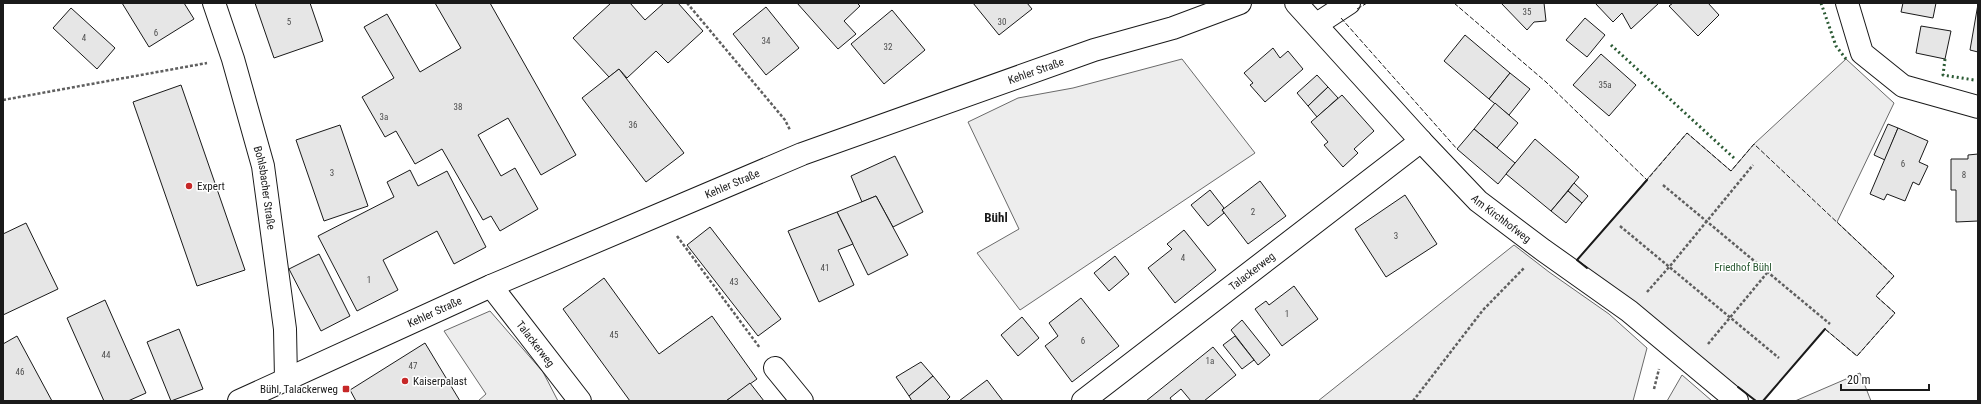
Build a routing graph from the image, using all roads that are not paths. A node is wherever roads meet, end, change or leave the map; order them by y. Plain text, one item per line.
1 (214, 3) edge
2 (1240, 3) edge
3 (1296, 3) edge
4 (1349, 3) edge
5 (1847, 3) edge
6 (1317, 24) junction
7 (1978, 107) edge
8 (1421, 141) junction
9 (491, 286) junction
10 (775, 368) road end
11 (286, 379) junction
12 (239, 401) edge
13 (580, 401) edge
14 (802, 401) edge
15 (1083, 401) edge
16 (1737, 401) edge

1 - 11 street, Bohlsbacher Straße
2 - 9 street, Kehler Straße
3 - 6 street, Am Kirchhofweg
4 - 6 street
5 - 7 street
6 - 8 street, Am Kirchhofweg
8 - 15 street, Talackerweg
8 - 16 street, Am Kirchhofweg
9 - 11 street, Kehler Straße
9 - 13 street, Talackerweg
10 - 14 street
11 - 12 street, Kehler Straße

